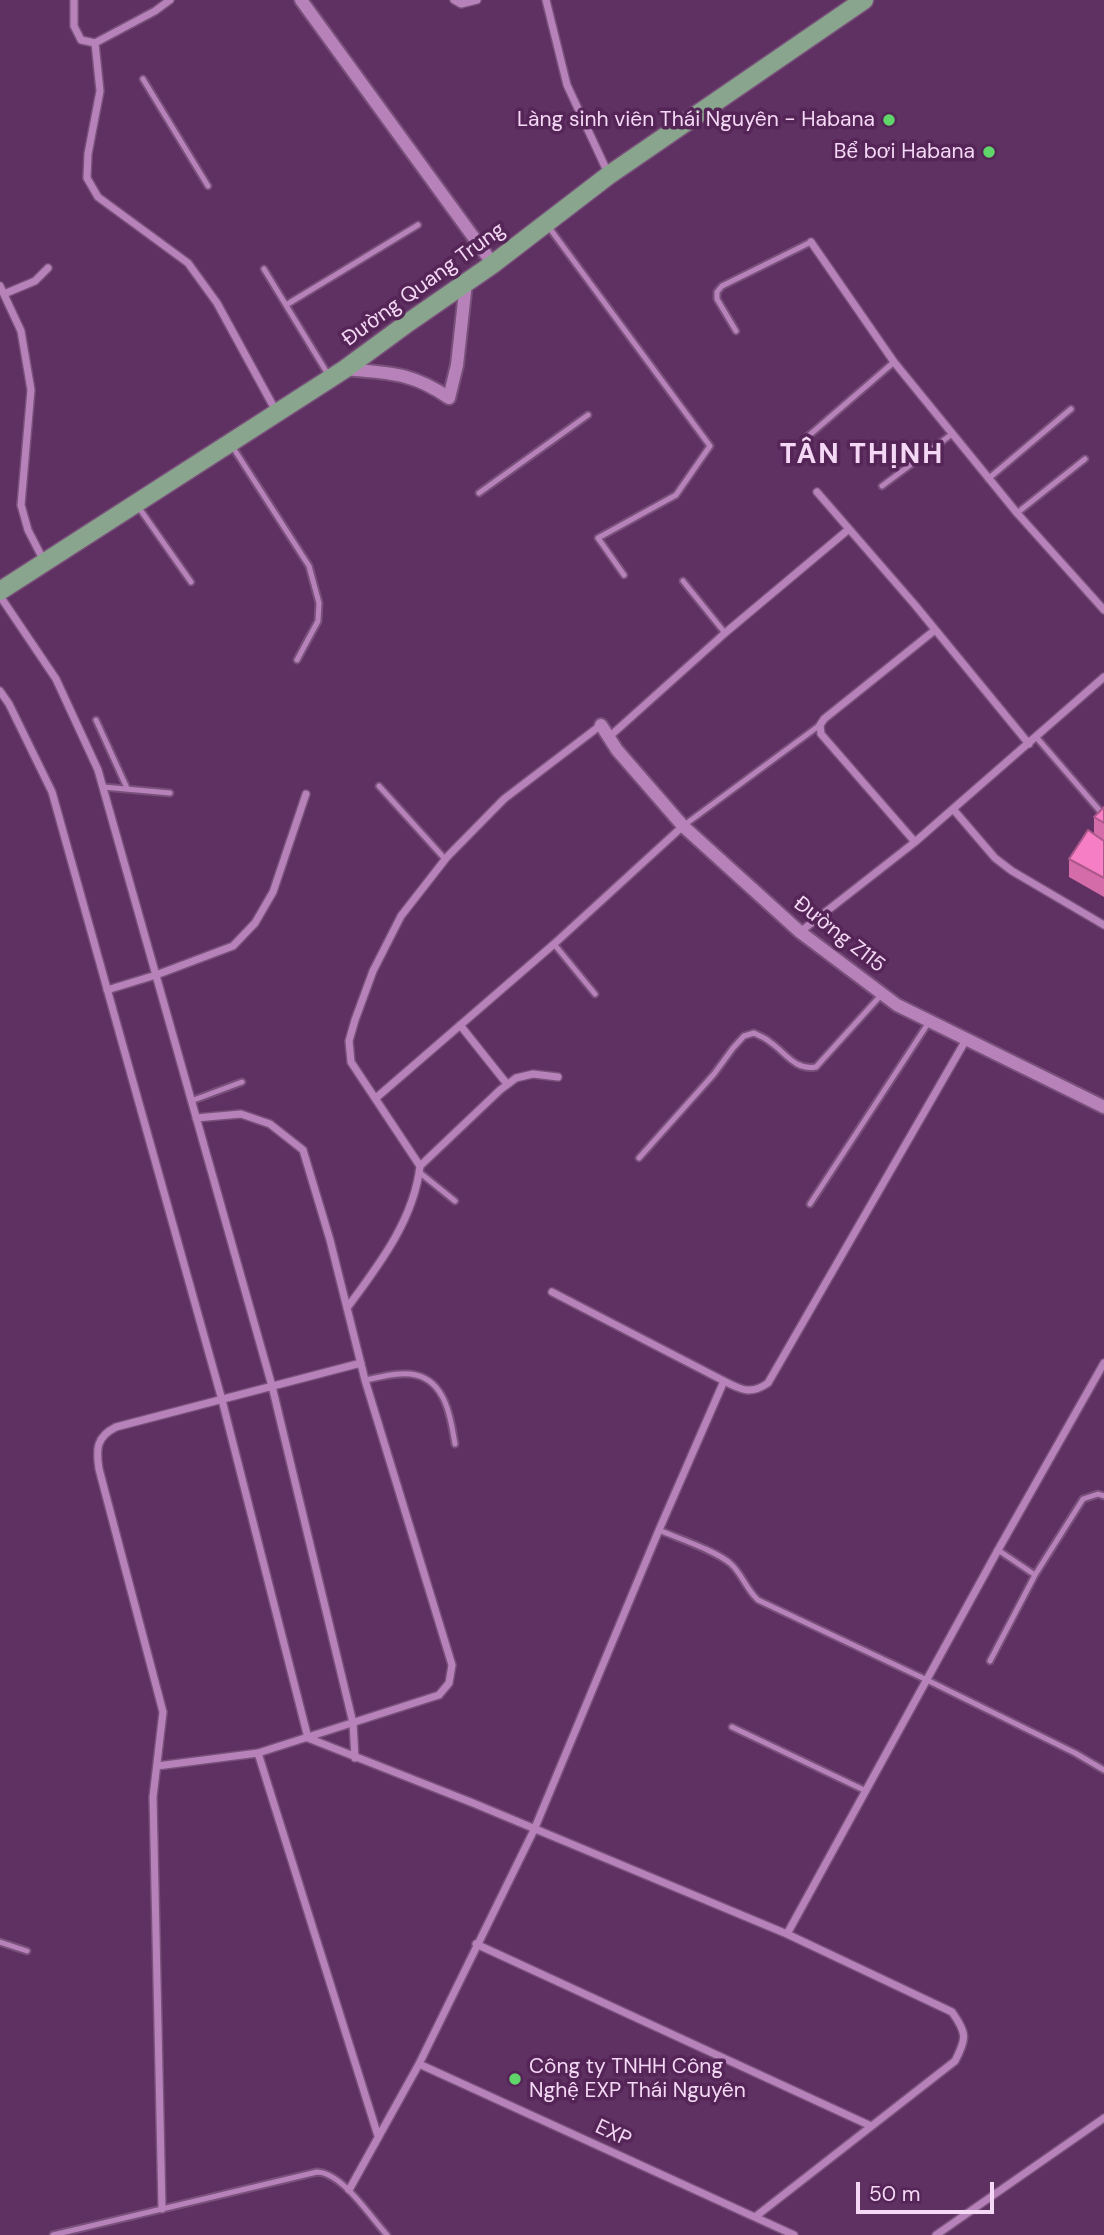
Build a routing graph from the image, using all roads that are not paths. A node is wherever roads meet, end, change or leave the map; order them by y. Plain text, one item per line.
1 (74, 0) edge
2 (170, 0) edge
3 (301, 0) edge
4 (454, 0) edge
5 (477, 0) edge
6 (546, 0) edge
7 (864, 0) edge
8 (95, 43) junction
9 (143, 79) dead end
10 (609, 175) junction
11 (208, 186) dead end
12 (546, 223) junction
13 (418, 225) dead end
14 (811, 242) joint
15 (493, 264) junction
16 (48, 268) dead end
17 (264, 269) dead end
18 (466, 283) junction
19 (2, 290) edge
20 (286, 305) junction
21 (736, 331) dead end
22 (894, 362) junction
23 (338, 374) junction
24 (1071, 409) dead end
25 (277, 414) junction
26 (588, 415) dead end
27 (951, 434) junction
28 (806, 438) dead end
29 (231, 444) junction
30 (1084, 459) dead end
31 (988, 479) junction
32 (882, 486) dead end
33 (817, 492) dead end
34 (479, 493) dead end
35 (136, 505) junction
36 (1017, 513) junction
37 (849, 529) junction
38 (45, 564) junction
39 (624, 575) dead end
40 (683, 581) dead end
41 (191, 582) dead end
42 (0, 591) edge
43 (0, 596) edge
44 (1104, 610) edge
45 (935, 630) junction
46 (724, 633) junction
47 (297, 660) dead end
48 (1104, 677) edge
49 (0, 691) edge
50 (96, 720) dead end
51 (601, 725) joint
52 (820, 725) junction
53 (609, 737) junction
54 (1037, 738) junction
55 (1029, 744) junction
56 (379, 786) dead end
57 (103, 787) junction
58 (127, 789) junction
59 (170, 793) dead end
60 (306, 794) dead end
61 (953, 809) junction
62 (1100, 811) edge
63 (682, 826) junction
64 (915, 842) junction
65 (445, 859) junction
66 (1104, 925) edge
67 (800, 932) junction
68 (554, 944) junction
69 (156, 975) junction
70 (107, 990) junction
71 (595, 993) dead end
72 (882, 994) junction
73 (929, 1022) junction
74 (460, 1025) junction
75 (967, 1038) junction
76 (558, 1077) dead end
77 (242, 1082) dead end
78 (507, 1084) junction
79 (376, 1098) junction
80 (191, 1101) junction
81 (1104, 1107) edge
82 (196, 1118) junction
83 (639, 1158) dead end
84 (420, 1169) junction
85 (455, 1201) dead end
86 (810, 1204) dead end
87 (552, 1293) dead end
88 (347, 1308) junction
89 (361, 1363) junction
90 (1104, 1363) edge
91 (366, 1380) junction
92 (724, 1381) junction
93 (272, 1386) junction
94 (222, 1401) junction
95 (456, 1444) dead end
96 (1104, 1496) edge
97 (659, 1530) junction
98 (998, 1550) junction
99 (1035, 1575) junction
100 (990, 1661) dead end
101 (927, 1680) junction
102 (353, 1723) junction
103 (732, 1727) dead end
104 (308, 1738) junction
105 (258, 1753) junction
106 (355, 1758) junction
107 (157, 1766) junction
108 (1104, 1770) edge
109 (866, 1791) junction
110 (534, 1830) junction
111 (788, 1934) junction
112 (0, 1942) edge
113 (476, 1944) junction
114 (27, 1951) dead end
115 (418, 2064) junction
116 (1104, 2118) edge
117 (871, 2126) junction
118 (379, 2136) junction
119 (349, 2190) junction
120 (162, 2208) junction
121 (755, 2217) junction
122 (53, 2235) edge
123 (387, 2235) edge
124 (794, 2235) edge
125 (936, 2235) edge

1 - 8 street
2 - 8 street
3 - 15 street
4 - 5 street
6 - 10 street
7 - 10 main road, Đường Quang Trung
8 - 25 street
9 - 11 lane
10 - 12 main road, Đường Quang Trung
12 - 15 main road, Đường Quang Trung
12 - 39 lane
13 - 20 lane
14 - 21 lane
14 - 22 street
15 - 18 main road, Đường Quang Trung
16 - 19 street
17 - 20 lane
18 - 23 main road, Đường Quang Trung
18 - 23 street
19 - 38 street
20 - 23 lane
22 - 27 street
22 - 28 lane
23 - 25 main road, Đường Quang Trung
24 - 31 lane
25 - 29 main road, Đường Quang Trung
26 - 34 lane
27 - 31 street
27 - 32 lane
29 - 35 main road, Đường Quang Trung
29 - 47 lane
30 - 36 lane
31 - 36 street
33 - 37 street
35 - 38 main road, Đường Quang Trung
35 - 41 lane
36 - 44 street
37 - 45 street
37 - 46 street
38 - 42 main road, Đường Quang Trung
40 - 46 lane
43 - 57 street
45 - 52 street
45 - 55 street
46 - 53 street
48 - 54 street
49 - 70 street
50 - 58 lane
51 - 53 street, Đường Z115
51 - 65 street
52 - 63 lane
52 - 64 street
53 - 63 street, Đường Z115
54 - 55 street
54 - 62 lane
55 - 61 street
56 - 65 lane
57 - 58 lane
57 - 69 street
58 - 59 lane
60 - 69 street
61 - 64 street
61 - 66 street
63 - 67 street, Đường Z115
63 - 68 street
64 - 67 street
65 - 79 street
67 - 72 street, Đường Z115
68 - 71 lane
68 - 74 street
69 - 70 street
69 - 80 street
70 - 94 street
72 - 73 street, Đường Z115
72 - 83 lane
73 - 75 street, Đường Z115
73 - 86 lane
74 - 78 street
74 - 79 street
75 - 81 street, Đường Z115
75 - 92 street
76 - 78 street
77 - 80 lane
78 - 84 street
79 - 84 street
80 - 82 street
82 - 88 street
82 - 93 street
84 - 85 lane
84 - 88 street
87 - 92 street
88 - 89 street
89 - 91 street
89 - 93 street
90 - 98 street
91 - 95 lane
91 - 102 street
92 - 97 street
93 - 94 street
93 - 102 street
94 - 104 street
94 - 107 street
96 - 99 lane
97 - 101 lane
97 - 110 street
98 - 99 lane
98 - 101 street
99 - 100 lane
101 - 108 lane
101 - 109 street
102 - 104 street
102 - 106 street
103 - 109 lane
104 - 105 street
104 - 106 street
105 - 107 street
105 - 118 street
106 - 110 street
107 - 120 street
109 - 111 street
110 - 111 street
110 - 113 street
111 - 117 street
112 - 114 lane
113 - 115 street
113 - 117 street
115 - 118 street
115 - 121 street, EXP
116 - 125 street
117 - 121 street
118 - 119 street
119 - 120 lane
119 - 123 lane
120 - 122 lane
121 - 124 street, EXP

